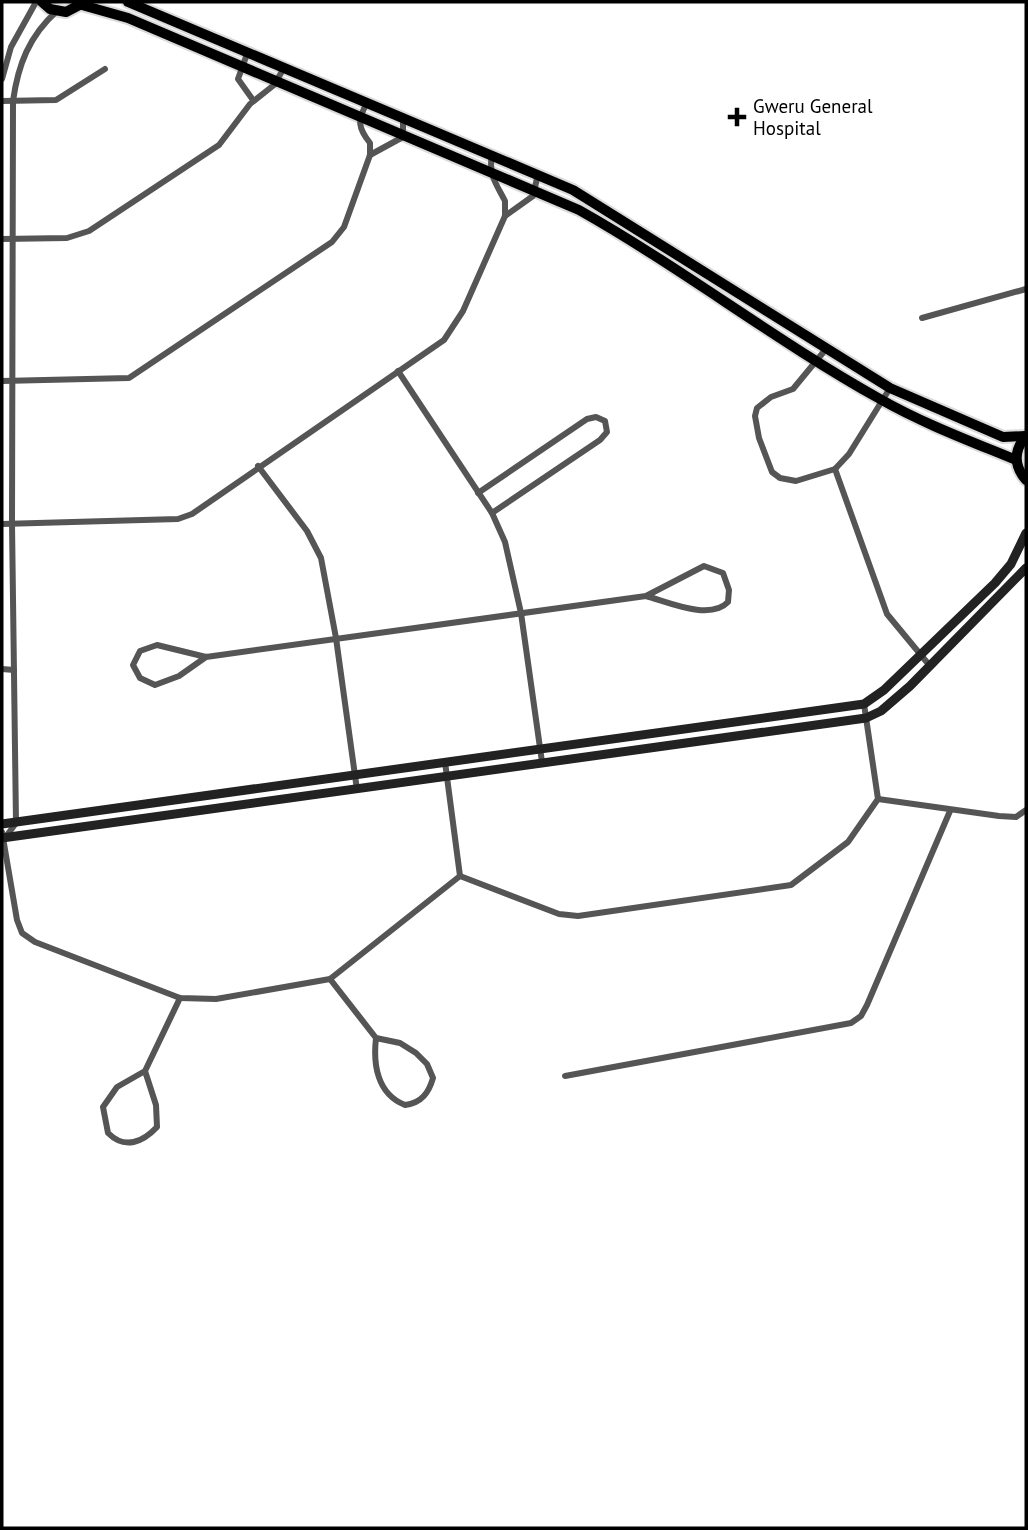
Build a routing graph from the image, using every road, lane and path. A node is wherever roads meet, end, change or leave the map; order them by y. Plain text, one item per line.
1 (36, 2) edge
2 (42, 2) edge
3 (128, 2) edge
4 (83, 4) edge
5 (57, 11) junction
6 (247, 54) junction
7 (241, 66) junction
8 (284, 68) junction
9 (105, 69) dead end
10 (2, 79) edge
11 (276, 81) junction
12 (253, 100) junction
13 (2, 101) edge
14 (13, 101) junction
15 (367, 102) junction
16 (360, 115) junction
17 (402, 117) junction
18 (405, 134) junction
19 (492, 154) junction
20 (370, 155) junction
21 (491, 170) junction
22 (538, 174) junction
23 (535, 189) junction
24 (505, 216) junction
25 (2, 239) edge
26 (13, 239) junction
27 (657, 241) junction
28 (651, 252) junction
29 (728, 286) junction
30 (1026, 289) edge
31 (721, 298) junction
32 (922, 318) dead end
33 (788, 325) junction
34 (781, 338) junction
35 (826, 349) junction
36 (817, 362) junction
37 (398, 370) junction
38 (2, 381) edge
39 (12, 381) junction
40 (890, 388) junction
41 (882, 401) junction
42 (1026, 436) edge
43 (1016, 460) junction
44 (258, 466) junction
45 (835, 469) junction
46 (1026, 480) edge
47 (478, 493) junction
48 (492, 513) junction
49 (2, 524) edge
50 (12, 524) junction
51 (1026, 533) edge
52 (1011, 564) junction
53 (1026, 571) edge
54 (646, 596) junction
55 (521, 613) junction
56 (336, 638) junction
57 (920, 656) junction
58 (206, 657) junction
59 (930, 666) junction
60 (2, 669) edge
61 (14, 670) junction
62 (864, 704) junction
63 (866, 718) junction
64 (540, 749) junction
65 (446, 762) junction
66 (542, 762) junction
67 (355, 776) junction
68 (447, 776) junction
69 (357, 790) junction
70 (878, 800) junction
71 (1026, 810) edge
72 (950, 811) junction
73 (16, 823) junction
74 (2, 824) edge
75 (3, 836) edge
76 (460, 876) junction
77 (330, 979) junction
78 (180, 998) junction
79 (376, 1038) junction
80 (145, 1070) junction
81 (565, 1076) dead end

1 - 10 street
2 - 5 highway
3 - 6 highway
4 - 5 highway
4 - 7 highway
5 - 14 street
6 - 7 street
6 - 8 highway
7 - 11 highway
7 - 12 street
8 - 11 street
8 - 15 highway
9 - 14 street
11 - 12 street
11 - 16 highway
12 - 26 street
13 - 14 street
14 - 26 street
15 - 16 street
15 - 17 highway
16 - 18 highway
16 - 20 street
17 - 18 street
17 - 19 highway
18 - 20 street
18 - 21 highway
19 - 21 street
19 - 22 highway
20 - 39 street
21 - 23 highway
21 - 24 street
22 - 23 street
22 - 27 highway
23 - 24 street
23 - 28 highway
24 - 37 street
25 - 26 street
26 - 39 street
27 - 28 highway
27 - 29 highway
28 - 31 highway
29 - 31 highway
29 - 33 highway
30 - 32 street
31 - 34 highway
33 - 34 highway
33 - 35 highway
34 - 36 highway
35 - 36 street
35 - 40 highway
36 - 41 highway
36 - 45 street
37 - 44 street
37 - 47 street
38 - 39 street
39 - 50 street
40 - 41 street
40 - 42 highway
41 - 43 highway
41 - 45 street
42 - 43 highway
43 - 46 highway
44 - 50 street
44 - 56 street
45 - 57 street
47 - 48 street
47 - 48 street
48 - 55 street
49 - 50 street
50 - 61 street
51 - 52 main road
52 - 53 street
52 - 57 main road
53 - 59 main road
54 - 54 street
54 - 55 street
55 - 56 street
55 - 64 street
56 - 58 street
56 - 67 street
57 - 59 street
57 - 62 main road
58 - 58 street
59 - 63 main road
60 - 61 street
61 - 73 street
62 - 63 street
62 - 64 main road
63 - 66 main road
63 - 70 street
64 - 65 main road
64 - 66 street
65 - 67 main road
65 - 68 street
66 - 68 main road
67 - 69 street
67 - 73 main road
68 - 69 main road
68 - 76 street
69 - 75 main road
70 - 72 street
70 - 76 street
71 - 72 street
72 - 81 street
73 - 74 main road
73 - 75 street
75 - 78 street
76 - 77 street
77 - 78 street
77 - 79 street
78 - 80 street
79 - 79 street
80 - 80 street

